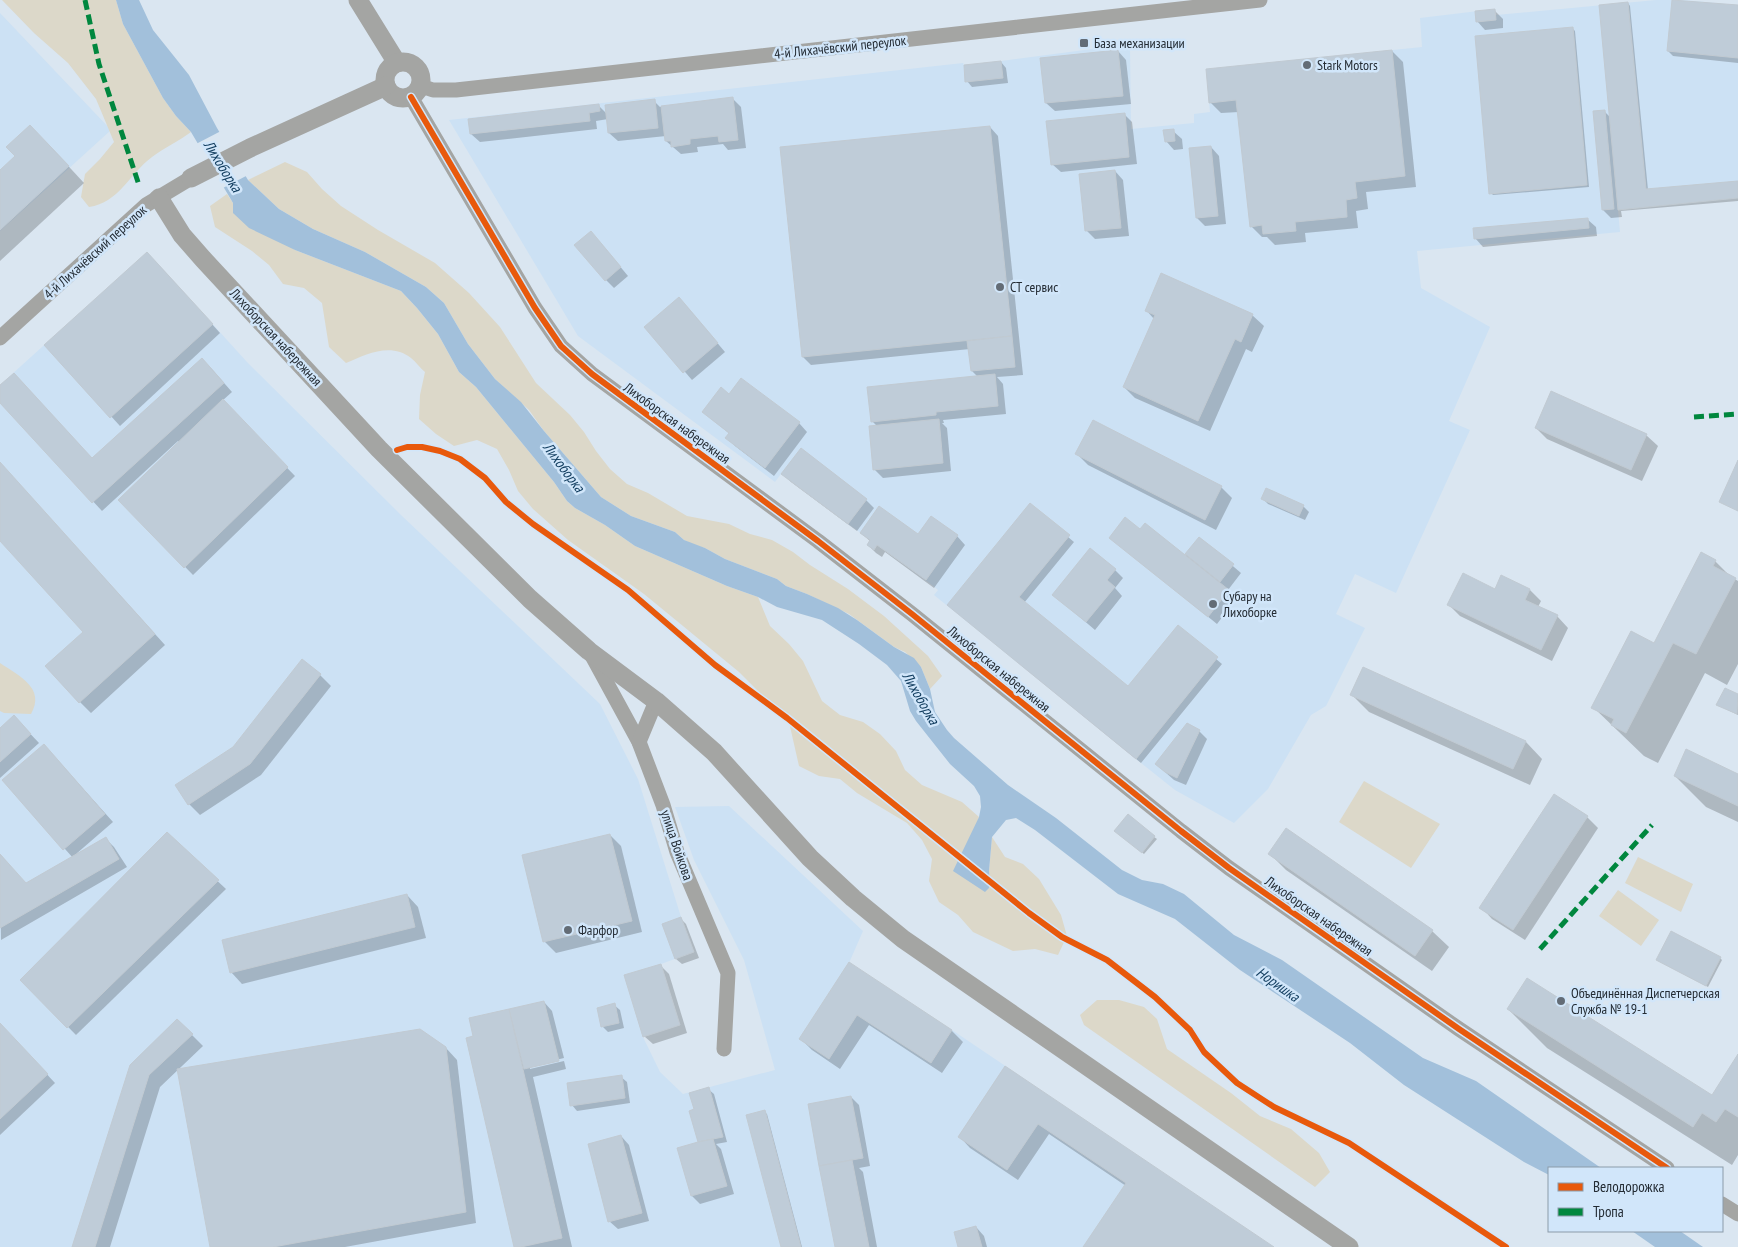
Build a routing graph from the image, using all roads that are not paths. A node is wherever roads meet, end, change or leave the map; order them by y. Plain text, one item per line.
1 (358, 0) edge
2 (1260, 0) edge
3 (397, 63) junction
4 (386, 86) junction
5 (416, 92) junction
6 (190, 178) joint
7 (159, 198) junction
8 (0, 338) edge
9 (590, 651) junction
10 (656, 701) junction
11 (639, 742) junction
12 (724, 1049) dead end
13 (1666, 1167) edge
14 (1723, 1205) edge
15 (1738, 1214) edge
16 (1349, 1247) edge

1 - 3 street
2 - 5 street, 4-й Лихачёвский переулок
3 - 4 street
3 - 5 street, Лихоборская набережная
4 - 5 street
4 - 6 street, 4-й Лихачёвский переулок
5 - 13 street, Лихоборская набережная
6 - 7 street, 4-й Лихачёвский переулок
7 - 8 street, 4-й Лихачёвский переулок
7 - 9 street, Лихоборская набережная
9 - 10 street, Лихоборская набережная
9 - 11 street, улица Войкова
10 - 11 street
10 - 16 street, Лихоборская набережная
11 - 12 street, улица Войкова
14 - 15 street

